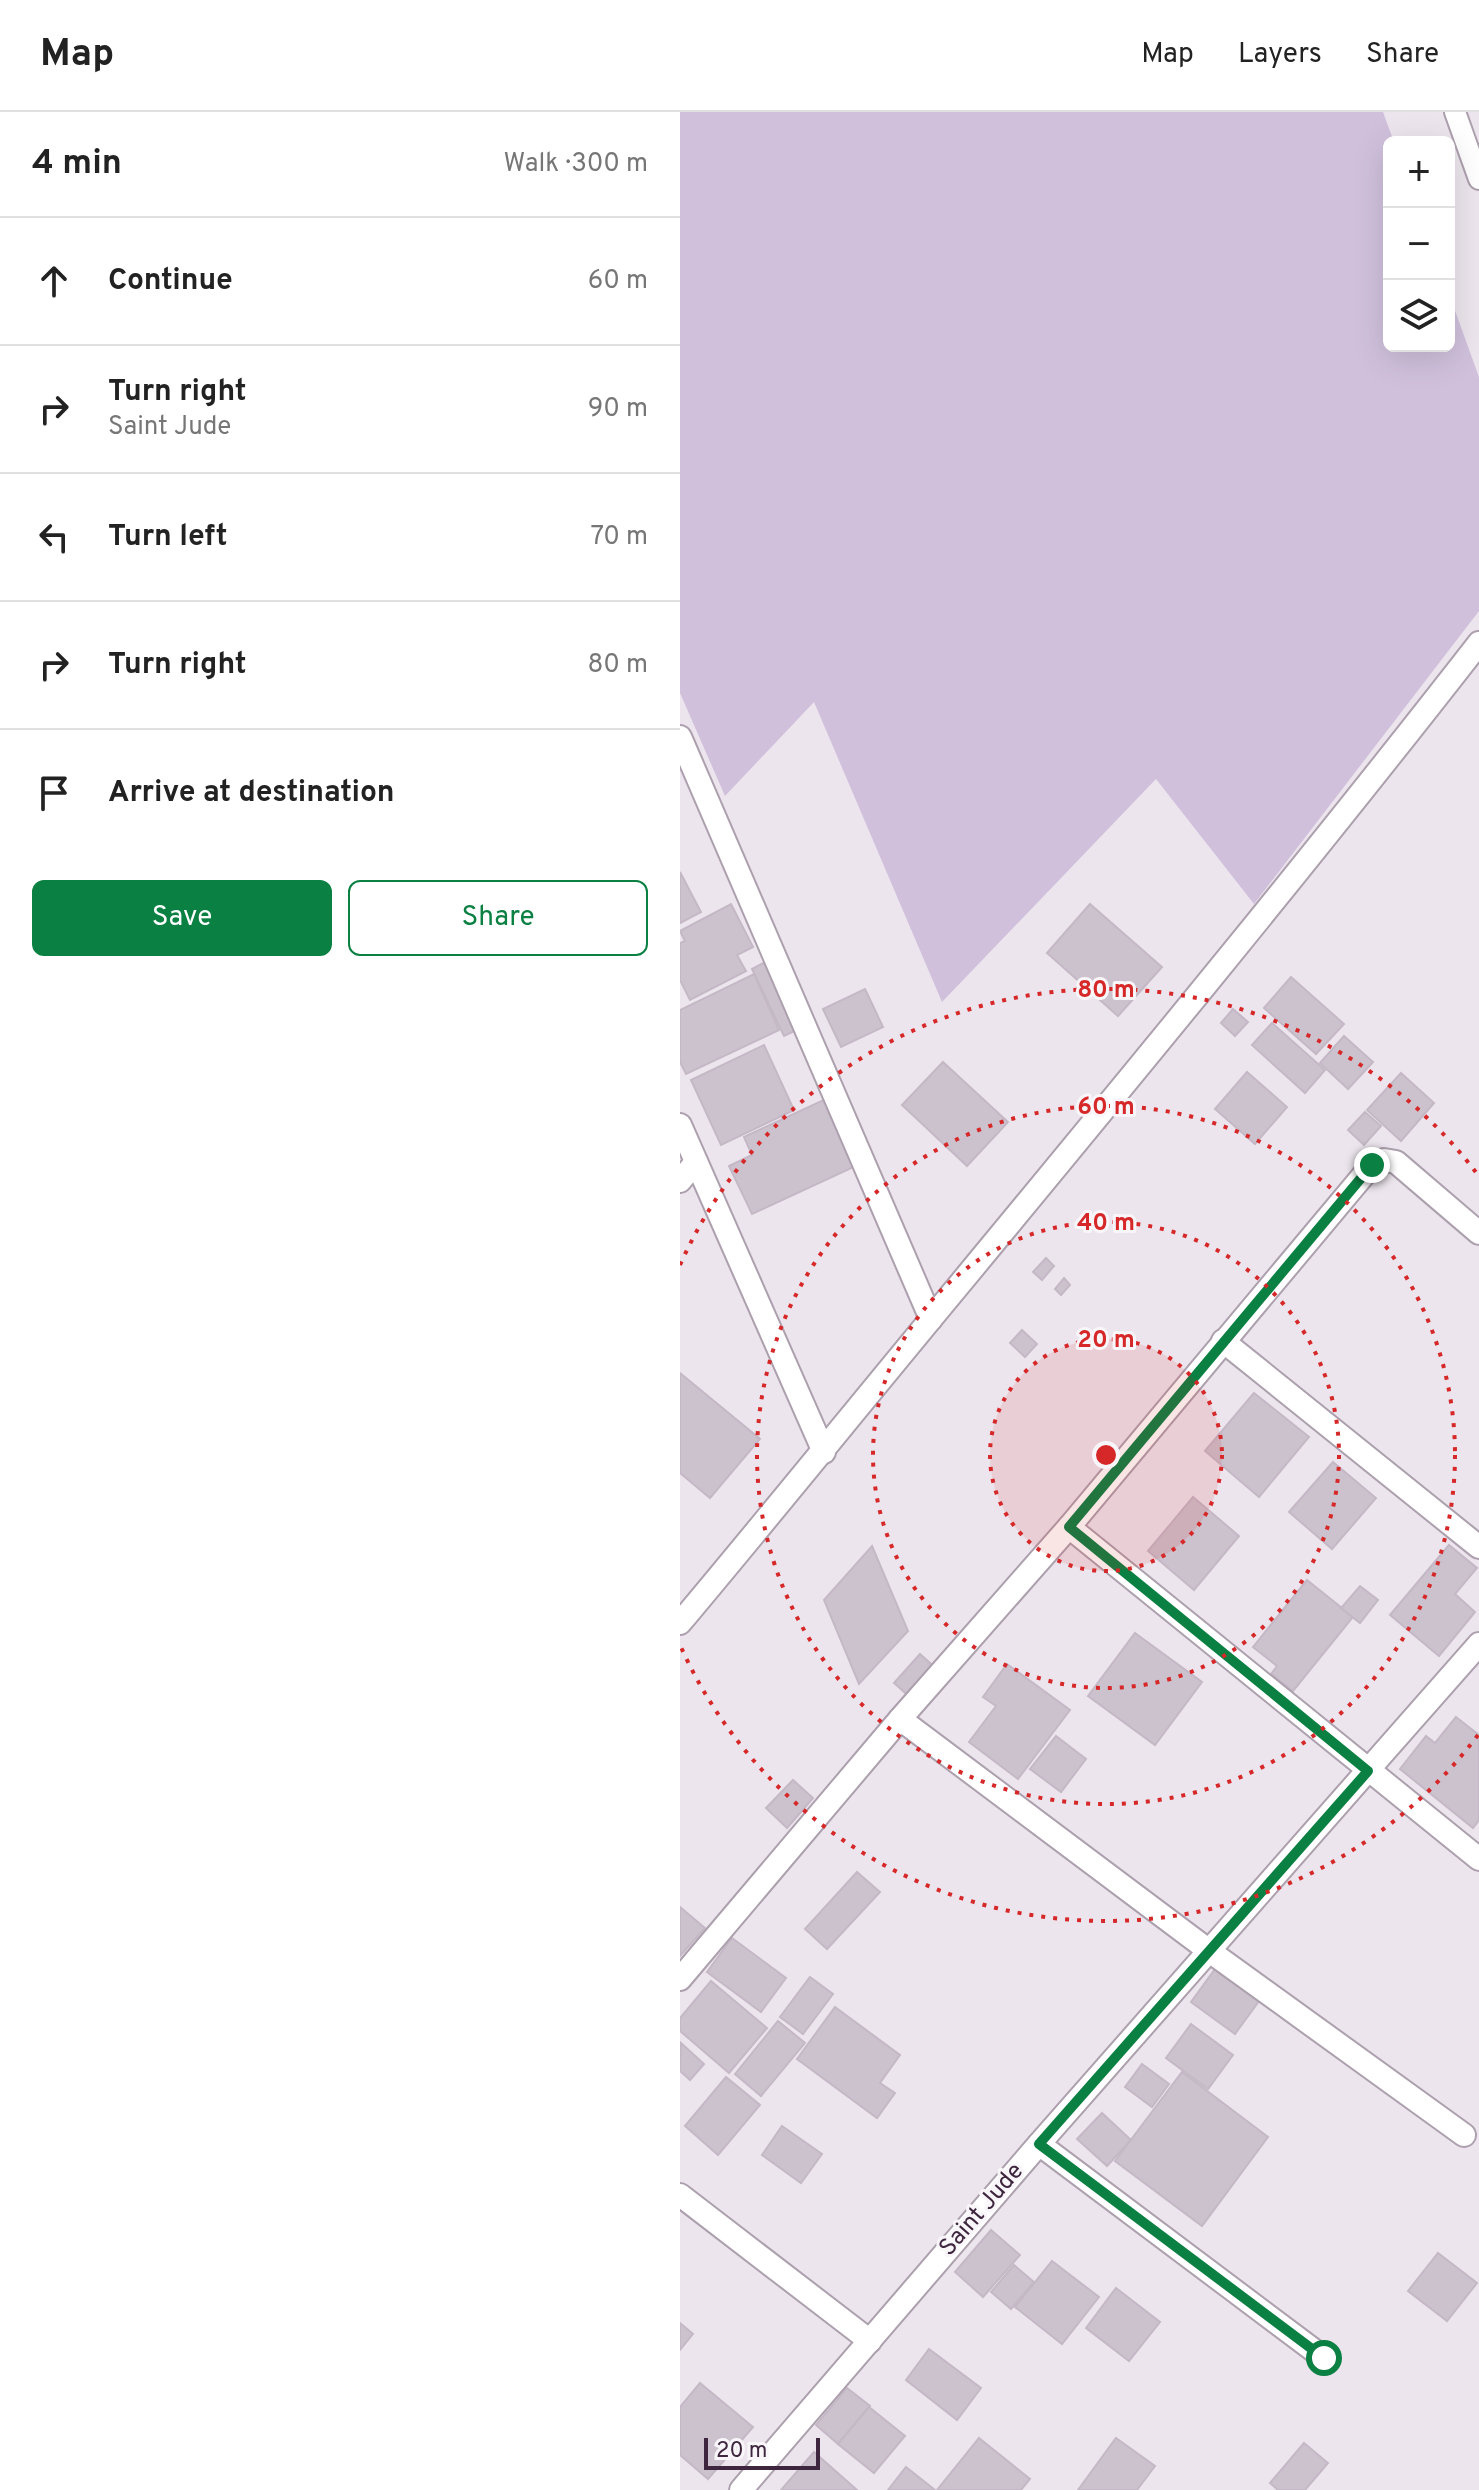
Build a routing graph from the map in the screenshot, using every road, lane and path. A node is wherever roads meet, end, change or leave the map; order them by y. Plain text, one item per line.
1 (1455, 112) edge
2 (1479, 179) edge
3 (1479, 643) edge
4 (680, 737) edge
5 (680, 1125) edge
6 (696, 1162) junction
7 (680, 1181) edge
8 (1479, 1233) edge
9 (931, 1319) junction
10 (1223, 1341) junction
11 (824, 1452) junction
12 (1069, 1527) junction
13 (1479, 1547) edge
14 (680, 1623) edge
15 (1479, 1644) edge
16 (900, 1719) junction
17 (1368, 1771) junction
18 (1479, 1859) edge
19 (1208, 1950) junction
20 (680, 1979) edge
21 (1464, 2135) dead end
22 (1039, 2144) junction
23 (680, 2195) edge
24 (870, 2341) junction
25 (1324, 2358) dead end
26 (741, 2490) edge

1 - 2 lane
3 - 9 street
4 - 9 street
5 - 6 street
6 - 7 street
6 - 11 street
8 - 10 street
9 - 11 street
10 - 12 street
10 - 13 street
11 - 14 street
12 - 16 street
12 - 17 street
15 - 17 street, Saint Jude
16 - 19 street
16 - 20 street
17 - 18 street
17 - 19 street, Saint Jude
19 - 21 street
19 - 22 street, Saint Jude
22 - 24 street, Saint Jude
22 - 25 street
23 - 24 street
24 - 26 street, Saint Jude

